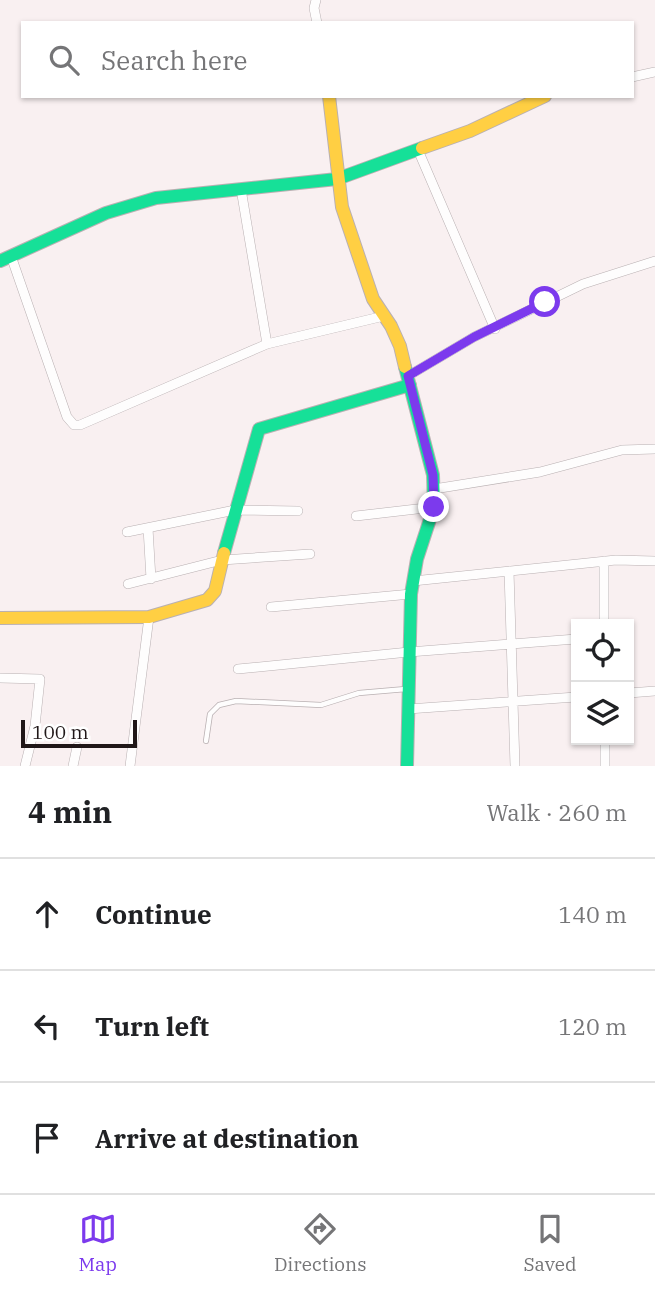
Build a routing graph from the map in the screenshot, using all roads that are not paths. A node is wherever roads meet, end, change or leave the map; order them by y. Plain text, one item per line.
1 (316, 0) edge
2 (317, 21) edge
3 (655, 72) edge
4 (634, 77) edge
5 (329, 98) edge
6 (541, 98) edge
7 (418, 150) junction
8 (337, 179) junction
9 (241, 189) junction
10 (5, 259) edge
11 (655, 261) edge
12 (384, 316) junction
13 (495, 329) junction
14 (267, 344) junction
15 (409, 381) junction
16 (655, 449) edge
17 (434, 489) junction
18 (434, 507) junction
19 (235, 510) junction
20 (298, 511) dead end
21 (356, 516) dead end
22 (148, 528) junction
23 (127, 532) dead end
24 (310, 554) dead end
25 (222, 560) junction
26 (604, 561) junction
27 (655, 561) edge
28 (509, 571) junction
29 (151, 579) junction
30 (128, 584) dead end
31 (412, 587) junction
32 (271, 607) dead end
33 (149, 617) junction
34 (0, 618) edge
35 (604, 619) edge
36 (571, 639) edge
37 (512, 644) junction
38 (409, 652) junction
39 (237, 669) dead end
40 (0, 678) edge
41 (409, 689) junction
42 (655, 691) edge
43 (634, 693) edge
44 (571, 697) edge
45 (514, 701) junction
46 (408, 709) junction
47 (206, 741) dead end
48 (605, 745) edge
49 (77, 747) dead end
50 (25, 766) edge
51 (73, 766) edge
52 (130, 766) edge
53 (407, 766) edge
54 (515, 766) edge
55 (605, 766) edge

1 - 2 street
3 - 4 street
5 - 8 street
6 - 7 street
7 - 8 street
7 - 13 street
8 - 9 street
8 - 12 street
9 - 10 street
9 - 14 street
10 - 14 street
11 - 13 street
12 - 14 street
12 - 15 street
13 - 15 street
15 - 17 street
15 - 19 street
16 - 17 street
17 - 18 street
18 - 21 street
18 - 31 street
19 - 20 street
19 - 22 street
19 - 25 street
22 - 23 street
22 - 29 street
24 - 25 street
25 - 29 street
25 - 33 street
26 - 27 street
26 - 28 street
26 - 35 street
28 - 31 street
28 - 37 street
29 - 30 street
31 - 32 street
31 - 38 street
33 - 34 street
33 - 52 street
36 - 37 street
37 - 38 street
37 - 45 street
38 - 39 street
38 - 41 street
40 - 50 street
41 - 46 street
41 - 47 lane
42 - 43 street
44 - 45 street
45 - 46 street
45 - 54 street
46 - 53 street
48 - 55 street
49 - 51 street

